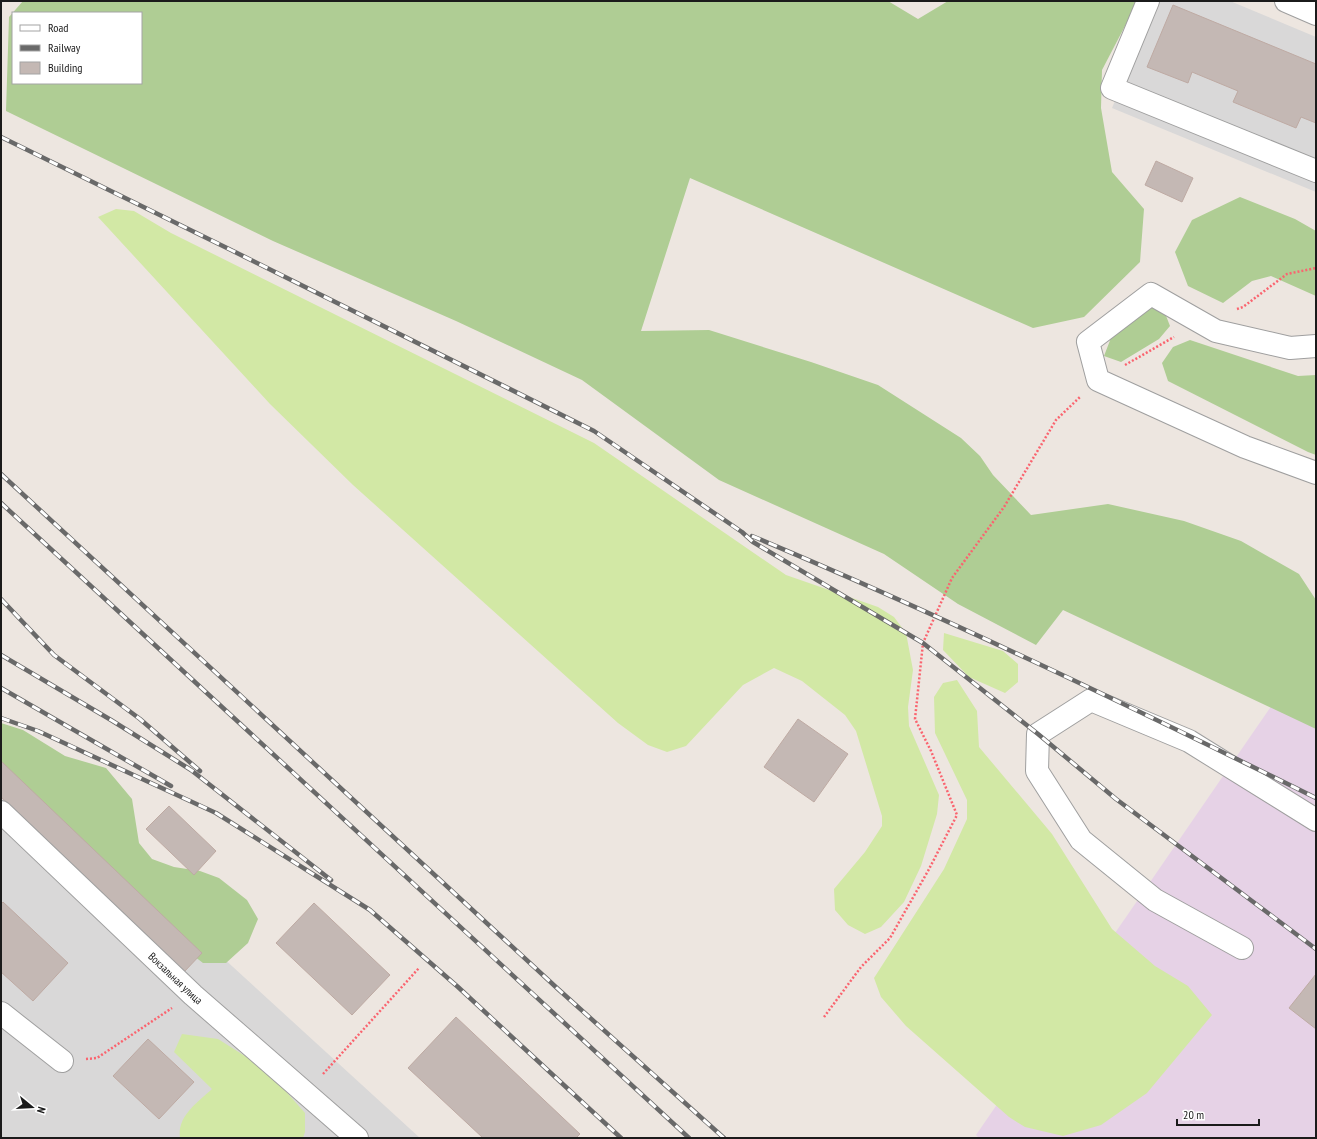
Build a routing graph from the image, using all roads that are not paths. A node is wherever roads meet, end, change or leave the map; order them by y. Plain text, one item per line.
1 (1148, 1) edge
2 (1286, 1) edge
3 (1316, 14) edge
4 (1316, 171) edge
5 (1316, 346) edge
6 (1316, 473) edge
7 (1, 812) edge
8 (1316, 820) edge
9 (1242, 948) dead end
10 (1, 1013) edge
11 (62, 1061) road end
12 (356, 1138) edge

1 - 4 street
2 - 3 street
5 - 6 street
7 - 12 street, Вокзальная улица
8 - 9 street
10 - 11 street

